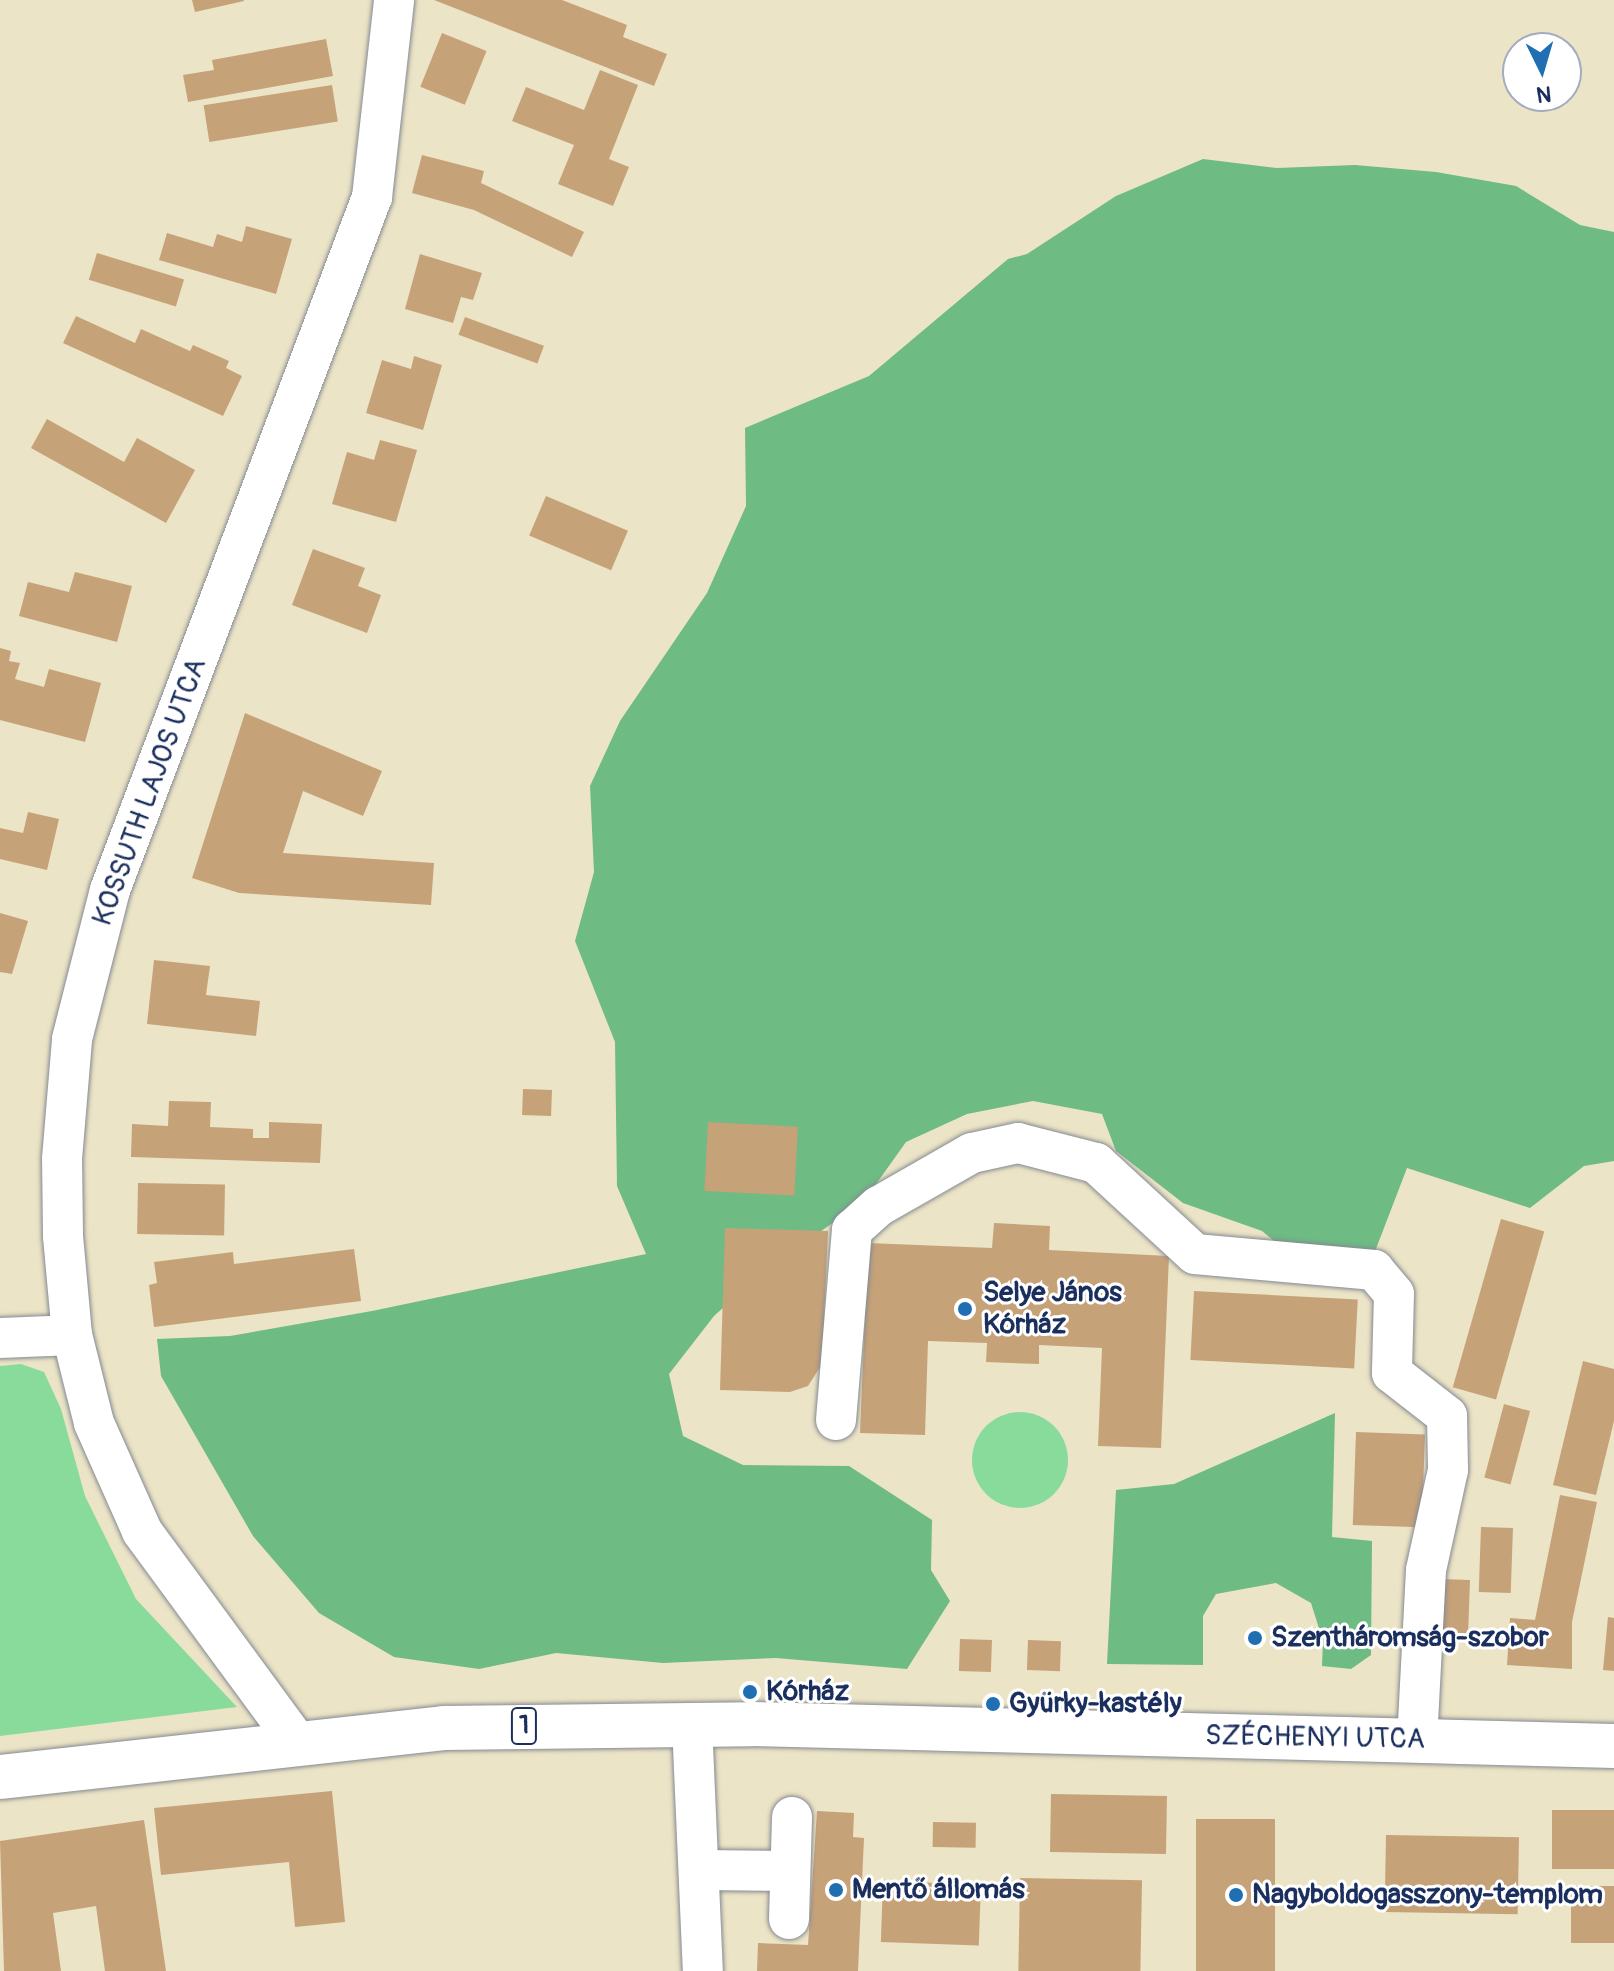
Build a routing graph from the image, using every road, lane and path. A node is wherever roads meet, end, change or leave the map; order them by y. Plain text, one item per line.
1 (394, 0) edge
2 (72, 1335) junction
3 (0, 1338) edge
4 (836, 1420) dead end
5 (692, 1723) junction
6 (296, 1741) junction
7 (1417, 1741) junction
8 (1614, 1746) edge
9 (0, 1777) edge
10 (792, 1817) dead end
11 (691, 1864) junction
12 (790, 1871) junction
13 (789, 1919) dead end
14 (693, 1955) edge

1 - 2 street, KOSSUTH LAJOS UTCA
2 - 3 street
2 - 6 street, KOSSUTH LAJOS UTCA
4 - 7 street
5 - 6 main road, SZÉCHENYI UTCA / 1
5 - 7 main road, SZÉCHENYI UTCA / 1
5 - 11 street
6 - 9 main road, 1
7 - 8 main road, SZÉCHENYI UTCA / 1
10 - 12 street
11 - 12 street
11 - 14 street
12 - 13 street

